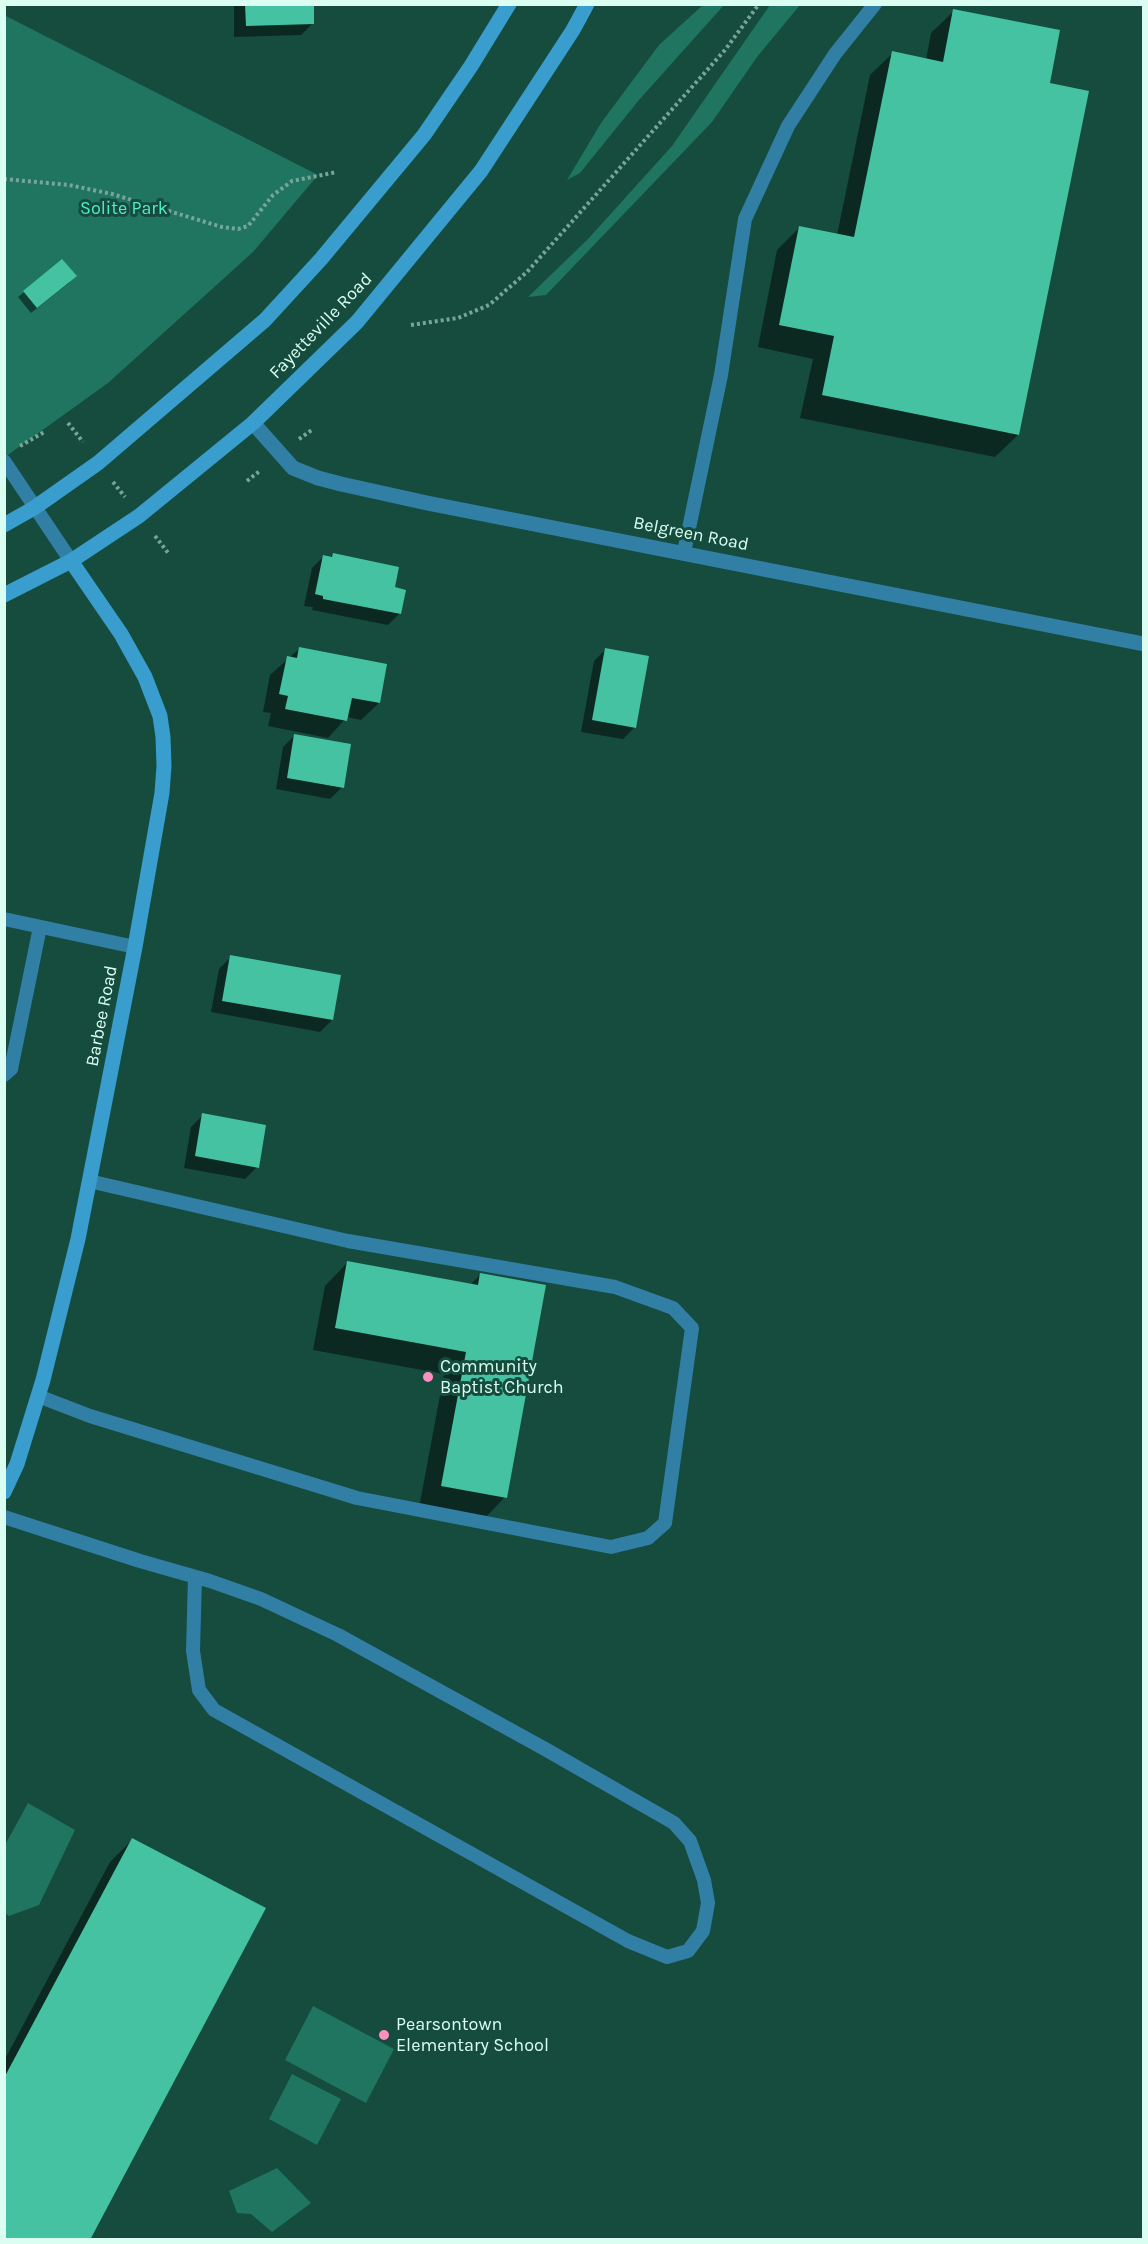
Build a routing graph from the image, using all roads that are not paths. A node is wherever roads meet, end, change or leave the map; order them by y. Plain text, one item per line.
1 (509, 4) edge
2 (587, 4) edge
3 (875, 4) edge
4 (253, 423) junction
5 (9, 456) edge
6 (34, 508) junction
7 (4, 525) edge
8 (684, 552) junction
9 (71, 561) junction
10 (4, 595) edge
11 (1143, 644) edge
12 (4, 919) edge
13 (40, 927) junction
14 (135, 947) junction
15 (4, 1076) edge
16 (89, 1181) junction
17 (38, 1396) junction
18 (4, 1492) edge
19 (4, 1517) edge
20 (195, 1577) junction

1 - 6 main road
2 - 4 main road, Fayetteville Road
3 - 8 lane
4 - 8 street, Belgreen Road
4 - 9 main road, Fayetteville Road
5 - 6 lane
6 - 7 main road
6 - 9 lane
8 - 11 street, Belgreen Road
9 - 10 main road, Fayetteville Road
9 - 14 main road, Barbee Road
12 - 13 lane
13 - 14 lane
13 - 15 lane
14 - 16 main road, Barbee Road
16 - 17 main road, Barbee Road
16 - 17 lane
17 - 18 main road, Barbee Road
19 - 20 lane
20 - 20 lane

